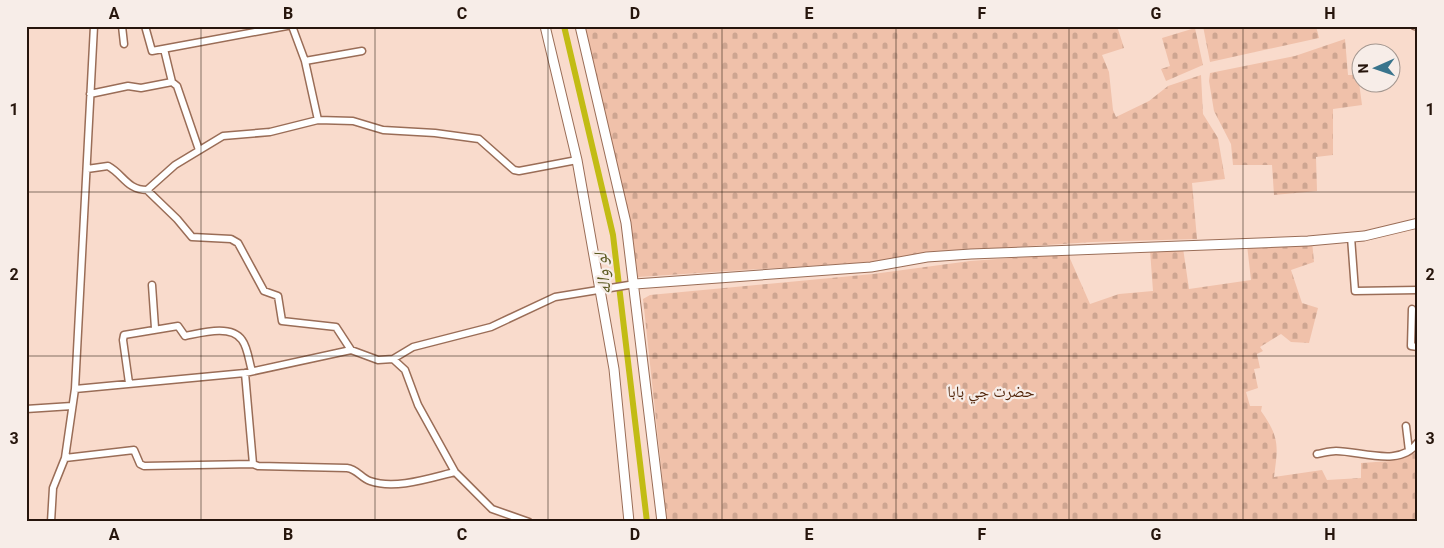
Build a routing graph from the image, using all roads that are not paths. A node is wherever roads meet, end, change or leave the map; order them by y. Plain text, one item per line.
1 (94, 26) edge
2 (122, 26) edge
3 (145, 26) edge
4 (287, 26) edge
5 (292, 26) edge
6 (544, 26) edge
7 (580, 26) edge
8 (124, 44) dead end
9 (164, 48) junction
10 (362, 51) dead end
11 (305, 61) junction
12 (172, 82) junction
13 (90, 94) junction
14 (318, 120) junction
15 (199, 150) junction
16 (577, 160) junction
17 (87, 169) junction
18 (147, 190) junction
19 (1418, 223) edge
20 (1351, 237) junction
21 (152, 285) dead end
22 (631, 285) junction
23 (601, 288) junction
24 (1418, 290) edge
25 (1412, 309) dead end
26 (155, 328) junction
27 (1418, 347) edge
28 (351, 350) junction
29 (393, 359) junction
30 (249, 372) junction
31 (129, 383) junction
32 (75, 389) junction
33 (72, 406) junction
34 (26, 409) edge
35 (1406, 426) dead end
36 (1418, 442) edge
37 (1410, 451) junction
38 (1317, 454) dead end
39 (65, 458) junction
40 (253, 464) junction
41 (455, 472) junction
42 (51, 522) edge
43 (529, 522) edge
44 (628, 522) edge
45 (662, 522) edge

1 - 13 street
2 - 8 street
3 - 9 street
4 - 9 street
5 - 11 street
6 - 16 street
7 - 22 street
9 - 12 street
10 - 11 street
11 - 14 street
12 - 13 street
12 - 15 street
13 - 17 street
14 - 15 street
14 - 16 street
15 - 18 street
16 - 23 street
17 - 18 street
17 - 32 street
18 - 28 street
19 - 20 street
20 - 22 street
20 - 24 street
21 - 26 street
22 - 23 street
22 - 45 street
23 - 29 street
23 - 44 street
25 - 27 street
26 - 30 street
26 - 31 street
28 - 29 street
28 - 30 street
29 - 41 street
30 - 31 street
30 - 40 street
31 - 32 street
32 - 33 street
33 - 34 street
33 - 39 street
35 - 37 street
36 - 37 street
37 - 38 street
39 - 40 street
39 - 42 street
40 - 41 street
41 - 43 street

